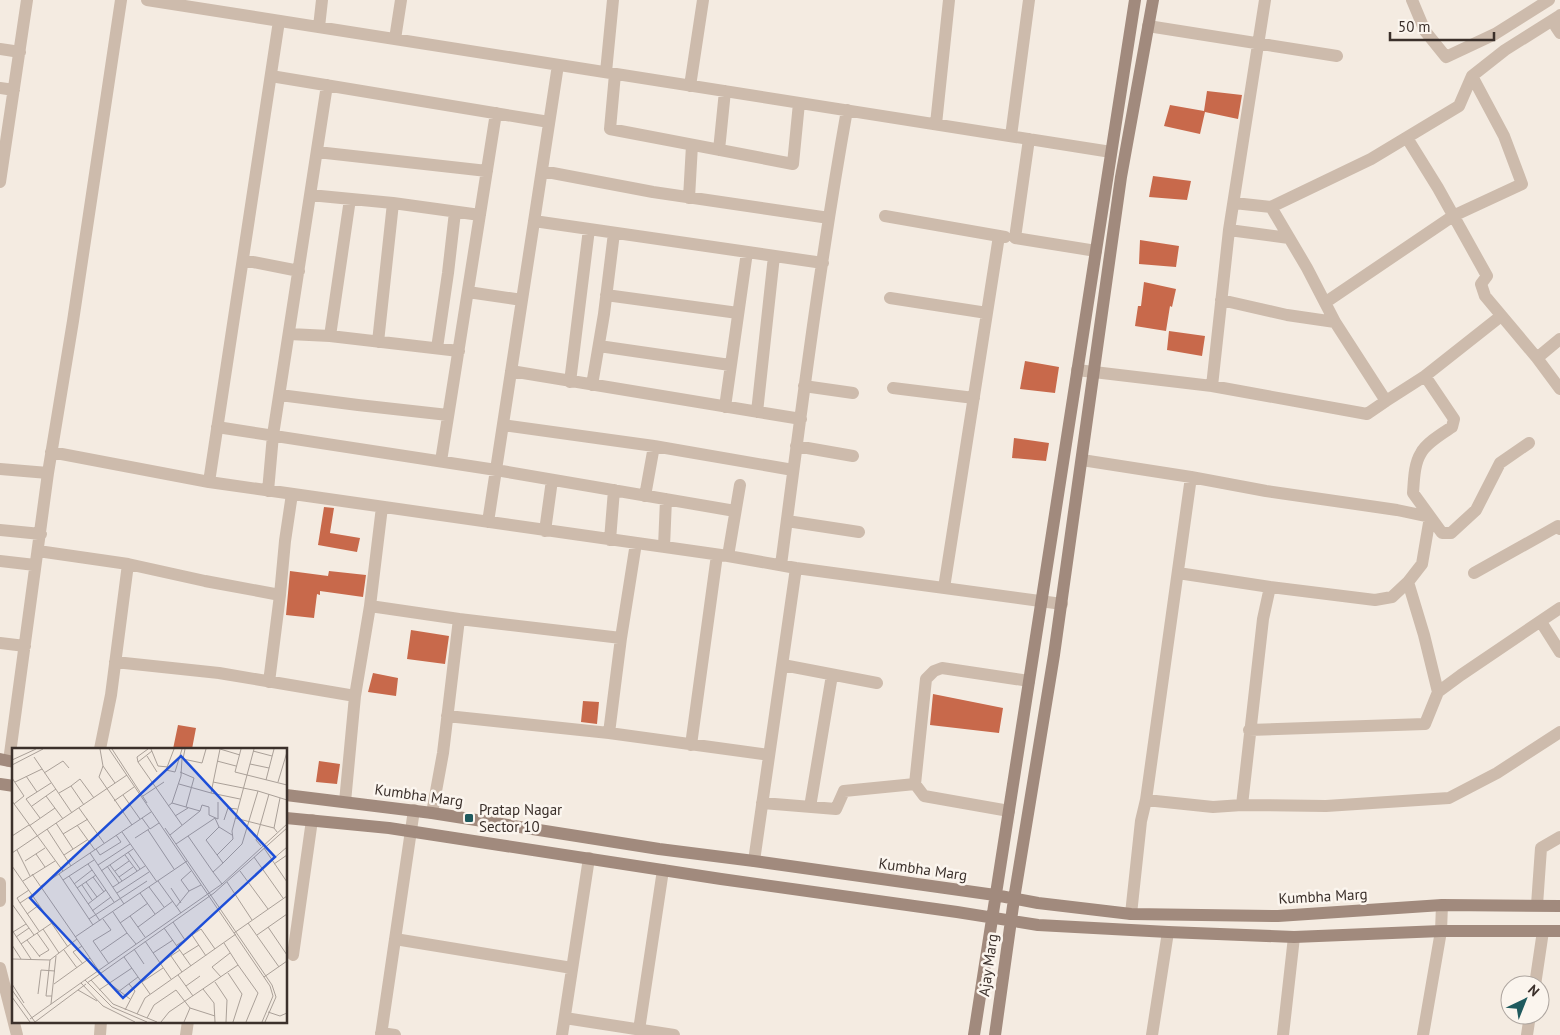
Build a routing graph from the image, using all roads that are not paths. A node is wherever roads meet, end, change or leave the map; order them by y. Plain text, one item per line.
1 (27, 0) edge
2 (121, 0) edge
3 (147, 0) edge
4 (322, 0) edge
5 (401, 0) edge
6 (612, 0) edge
7 (702, 0) edge
8 (949, 0) edge
9 (1030, 0) edge
10 (1135, 0) edge
11 (1153, 0) edge
12 (1265, 0) edge
13 (1412, 0) edge
14 (1549, 0) edge
15 (1560, 15) edge
16 (279, 21) junction
17 (1148, 26) junction
18 (319, 27) junction
19 (1560, 33) edge
20 (395, 39) junction
21 (1257, 43) junction
22 (0, 49) edge
23 (20, 52) junction
24 (1337, 56) dead end
25 (558, 65) junction
26 (610, 73) junction
27 (271, 76) junction
28 (1472, 76) junction
29 (327, 85) junction
30 (690, 86) junction
31 (0, 88) edge
32 (14, 90) junction
33 (725, 91) junction
34 (799, 103) junction
35 (847, 110) junction
36 (496, 113) junction
37 (549, 122) junction
38 (936, 124) junction
39 (1011, 136) junction
40 (1407, 138) junction
41 (1029, 139) junction
42 (692, 145) junction
43 (719, 150) junction
44 (317, 152) junction
45 (1111, 152) junction
46 (2, 156) edge
47 (487, 171) junction
48 (542, 171) junction
49 (0, 182) edge
50 (310, 195) junction
51 (690, 198) junction
52 (350, 199) junction
53 (393, 203) junction
54 (1234, 203) junction
55 (1271, 207) junction
56 (456, 212) junction
57 (480, 215) junction
58 (885, 216) dead end
59 (1453, 216) junction
60 (829, 218) junction
61 (534, 220) junction
62 (590, 229) junction
63 (1229, 230) junction
64 (614, 232) junction
65 (999, 236) junction
66 (1015, 238) junction
67 (1289, 238) junction
68 (746, 252) junction
69 (1096, 252) junction
70 (774, 256) junction
71 (243, 260) junction
72 (822, 263) junction
73 (299, 271) junction
74 (468, 292) junction
75 (606, 295) junction
76 (890, 298) dead end
77 (522, 300) junction
78 (1221, 300) junction
79 (1326, 302) junction
80 (738, 313) junction
81 (987, 313) junction
82 (1501, 316) junction
83 (1335, 322) junction
84 (289, 334) junction
85 (330, 336) junction
86 (1560, 339) edge
87 (378, 342) junction
88 (599, 346) junction
89 (437, 348) junction
90 (459, 351) junction
91 (1536, 358) junction
92 (730, 365) junction
93 (1077, 370) junction
94 (511, 372) junction
95 (1094, 372) junction
96 (1425, 376) junction
97 (570, 382) junction
98 (592, 386) junction
99 (804, 386) junction
100 (1212, 386) junction
101 (893, 388) dead end
102 (1560, 389) edge
103 (853, 393) dead end
104 (280, 395) junction
105 (974, 398) junction
106 (1386, 401) junction
107 (726, 407) junction
108 (757, 412) junction
109 (448, 415) junction
110 (800, 419) junction
111 (503, 424) junction
112 (217, 427) junction
113 (273, 436) junction
114 (1529, 443) dead end
115 (654, 446) junction
116 (796, 446) junction
117 (52, 452) junction
118 (853, 456) dead end
119 (1082, 460) junction
120 (441, 462) junction
121 (0, 469) edge
122 (496, 470) junction
123 (793, 470) junction
124 (48, 473) junction
125 (1192, 477) junction
126 (552, 480) junction
127 (209, 482) junction
128 (740, 485) dead end
129 (614, 490) junction
130 (268, 491) junction
131 (292, 494) junction
132 (645, 496) junction
133 (666, 499) junction
134 (382, 507) junction
135 (735, 512) junction
136 (1430, 517) junction
137 (787, 521) junction
138 (488, 522) junction
139 (1560, 529) edge
140 (0, 530) edge
141 (545, 531) junction
142 (860, 532) dead end
143 (40, 534) junction
144 (610, 540) junction
145 (636, 543) junction
146 (664, 547) junction
147 (38, 550) junction
148 (722, 556) junction
149 (0, 561) edge
150 (128, 564) junction
151 (35, 565) junction
152 (781, 565) junction
153 (796, 568) junction
154 (1178, 573) junction
155 (1474, 573) dead end
156 (1408, 582) junction
157 (1270, 587) junction
158 (944, 588) junction
159 (280, 595) junction
160 (1041, 602) junction
161 (1062, 604) junction
162 (370, 606) junction
163 (1560, 608) edge
164 (459, 619) junction
165 (1541, 622) junction
166 (621, 638) junction
167 (0, 643) edge
168 (25, 646) junction
169 (1560, 652) edge
170 (115, 662) junction
171 (782, 665) junction
172 (832, 675) junction
173 (1029, 681) junction
174 (269, 682) junction
175 (877, 684) dead end
176 (1438, 692) junction
177 (355, 696) junction
178 (447, 716) junction
179 (1249, 730) junction
180 (1560, 732) edge
181 (609, 734) junction
182 (691, 745) junction
183 (100, 748) edge
184 (769, 755) junction
185 (8, 761) edge
186 (915, 784) junction
187 (288, 795) edge
188 (1146, 800) junction
189 (345, 802) junction
190 (762, 803) junction
191 (1242, 805) junction
192 (810, 807) junction
193 (414, 810) junction
194 (1008, 812) junction
195 (432, 813) junction
196 (288, 818) edge
197 (312, 820) junction
198 (411, 832) junction
199 (1560, 837) edge
200 (589, 858) junction
201 (754, 861) junction
202 (663, 870) junction
203 (0, 883) edge
204 (995, 895) junction
205 (1014, 899) junction
206 (0, 901) edge
207 (1442, 905) junction
208 (1537, 905) junction
209 (1560, 906) edge
210 (1131, 914) junction
211 (992, 918) junction
212 (1010, 921) junction
213 (1543, 930) junction
214 (1441, 931) junction
215 (1560, 931) edge
216 (1168, 932) junction
217 (395, 938) junction
218 (1294, 938) junction
219 (293, 955) dead end
220 (572, 968) junction
221 (6, 975) edge
222 (1536, 975) edge
223 (12, 1008) edge
224 (565, 1018) junction
225 (15, 1022) edge
226 (101, 1022) edge
227 (188, 1022) edge
228 (640, 1030) junction
229 (381, 1034) edge
230 (17, 1035) edge
231 (100, 1035) edge
232 (186, 1035) edge
233 (395, 1035) edge
234 (562, 1035) edge
235 (674, 1035) edge
236 (974, 1035) edge
237 (995, 1035) edge
238 (1152, 1035) edge
239 (1283, 1035) edge
240 (1423, 1035) edge

1 - 23 street
2 - 117 street
3 - 16 street
4 - 18 street
5 - 20 street
6 - 26 street
7 - 30 street
8 - 38 street
9 - 39 street
10 - 45 street, Ajay Marg
11 - 17 street, Ajay Marg
12 - 21 street
13 - 14 street
15 - 19 street
15 - 28 street
16 - 18 street
16 - 27 street
17 - 21 street
17 - 95 street, Ajay Marg
18 - 20 street
20 - 25 street
21 - 24 street
21 - 54 street
22 - 23 street
23 - 32 street
25 - 26 street
25 - 37 street
26 - 30 street
26 - 42 street
27 - 29 street
27 - 71 street
28 - 40 street
28 - 59 street
29 - 36 street
29 - 44 street
30 - 33 street
31 - 32 street
32 - 46 street
33 - 34 street
33 - 43 street
34 - 35 street
34 - 43 street
35 - 38 street
35 - 60 street
36 - 37 street
36 - 47 street
37 - 48 street
38 - 39 street
39 - 41 street
40 - 55 street
40 - 59 street
41 - 45 street
41 - 66 street
42 - 43 street
42 - 51 street
44 - 47 street
44 - 50 street
45 - 69 street, Ajay Marg
46 - 49 street
47 - 57 street
48 - 51 street
48 - 61 street
50 - 52 street
50 - 73 street
51 - 60 street
52 - 53 street
52 - 85 street
53 - 56 street
53 - 87 street
54 - 55 street
54 - 63 street
55 - 67 street
56 - 57 street
56 - 89 street
57 - 74 street
58 - 65 street
59 - 79 street
59 - 82 street
60 - 72 street
61 - 62 street
61 - 77 street
62 - 64 street
62 - 97 street
63 - 67 street
63 - 78 street
64 - 68 street
64 - 75 street
65 - 66 street
65 - 81 street
66 - 69 street
67 - 79 street
68 - 70 street
68 - 80 street
69 - 93 street, Ajay Marg
70 - 72 street
70 - 108 street
71 - 73 street
71 - 112 street
72 - 99 street
73 - 84 street
74 - 77 street
74 - 90 street
75 - 80 street
75 - 88 street
76 - 81 street
77 - 94 street
78 - 83 street
78 - 100 street
79 - 83 street
80 - 92 street
81 - 105 street
82 - 91 street
82 - 96 street
83 - 106 street
84 - 85 street
84 - 104 street
85 - 87 street
86 - 91 street
87 - 89 street
88 - 92 street
88 - 98 street
89 - 90 street
90 - 109 street
91 - 102 street
92 - 107 street
93 - 95 street
93 - 160 street, Ajay Marg
94 - 97 street
94 - 111 street
95 - 100 street
95 - 119 street, Ajay Marg
96 - 106 street
96 - 136 street
97 - 98 street
98 - 107 street
99 - 103 street
99 - 110 street
100 - 106 street
101 - 105 street
104 - 109 street
104 - 113 street
105 - 158 street
107 - 108 street
108 - 110 street
109 - 120 street
110 - 116 street
111 - 115 street
111 - 122 street
112 - 113 street
112 - 127 street
113 - 120 street
113 - 130 street
114 - 136 street
115 - 123 street
115 - 132 street
116 - 118 street
116 - 123 street
117 - 124 street
117 - 127 street
119 - 125 street
119 - 161 street, Ajay Marg
120 - 122 street
121 - 124 street
122 - 126 street
122 - 138 street
123 - 137 street
124 - 143 street
125 - 136 street
125 - 154 street
126 - 129 street
126 - 141 street
127 - 130 street
128 - 135 street
129 - 132 street
129 - 144 street
130 - 131 street
131 - 134 street
131 - 159 street
132 - 133 street
133 - 135 street
133 - 146 street
134 - 138 street
134 - 162 street
135 - 148 street
136 - 156 street
137 - 142 street
137 - 152 street
138 - 141 street
139 - 155 street
140 - 143 street
141 - 144 street
143 - 147 street
144 - 145 street
145 - 146 street
145 - 166 street
146 - 148 street
147 - 150 street
147 - 151 street
148 - 152 street
148 - 182 street
149 - 151 street
150 - 159 street
150 - 170 street
151 - 168 street
152 - 153 street
153 - 158 street
153 - 171 street
154 - 157 street
154 - 188 street
156 - 157 street
156 - 176 street
157 - 179 street
158 - 160 street
159 - 174 street
160 - 161 street
160 - 173 street, Ajay Marg
161 - 205 street, Ajay Marg
162 - 164 street
162 - 177 street
163 - 165 street
164 - 166 street
164 - 178 street
165 - 169 street
165 - 176 street
166 - 181 street
167 - 168 street
168 - 185 street
170 - 174 street
170 - 183 street
171 - 172 street
171 - 184 street
172 - 175 street
172 - 192 street
173 - 186 street
173 - 194 street, Ajay Marg
174 - 177 street
176 - 179 street
177 - 189 street
178 - 181 street
178 - 195 street
179 - 191 street
180 - 191 street
181 - 182 street
182 - 184 street
184 - 190 street
186 - 192 street
186 - 194 street
187 - 189 street, Kumbha Marg
188 - 191 street
188 - 210 street
189 - 193 street, Kumbha Marg
190 - 192 street
190 - 201 street
193 - 195 street, Kumbha Marg
193 - 198 street
194 - 204 street, Ajay Marg
195 - 201 street, Kumbha Marg
196 - 197 street
197 - 198 street
197 - 219 street
198 - 200 street
198 - 217 street
199 - 208 street
200 - 202 street
200 - 220 street
201 - 204 street, Kumbha Marg
202 - 211 street
202 - 228 street
203 - 206 street
204 - 205 street, Kumbha Marg
204 - 211 street, Ajay Marg
205 - 210 street, Kumbha Marg
205 - 212 street, Ajay Marg
207 - 208 street, Kumbha Marg
207 - 210 street, Kumbha Marg
207 - 214 street
208 - 209 street, Kumbha Marg
211 - 212 street
211 - 236 street, Ajay Marg
212 - 216 street
212 - 237 street, Ajay Marg
213 - 214 street
213 - 215 street
213 - 222 street
214 - 218 street
214 - 240 street
216 - 218 street
216 - 238 street
217 - 220 street
217 - 229 street
218 - 239 street
220 - 224 street
221 - 223 street
224 - 228 street
224 - 234 street
225 - 230 street
226 - 231 street
227 - 232 street
228 - 235 street
229 - 233 street

